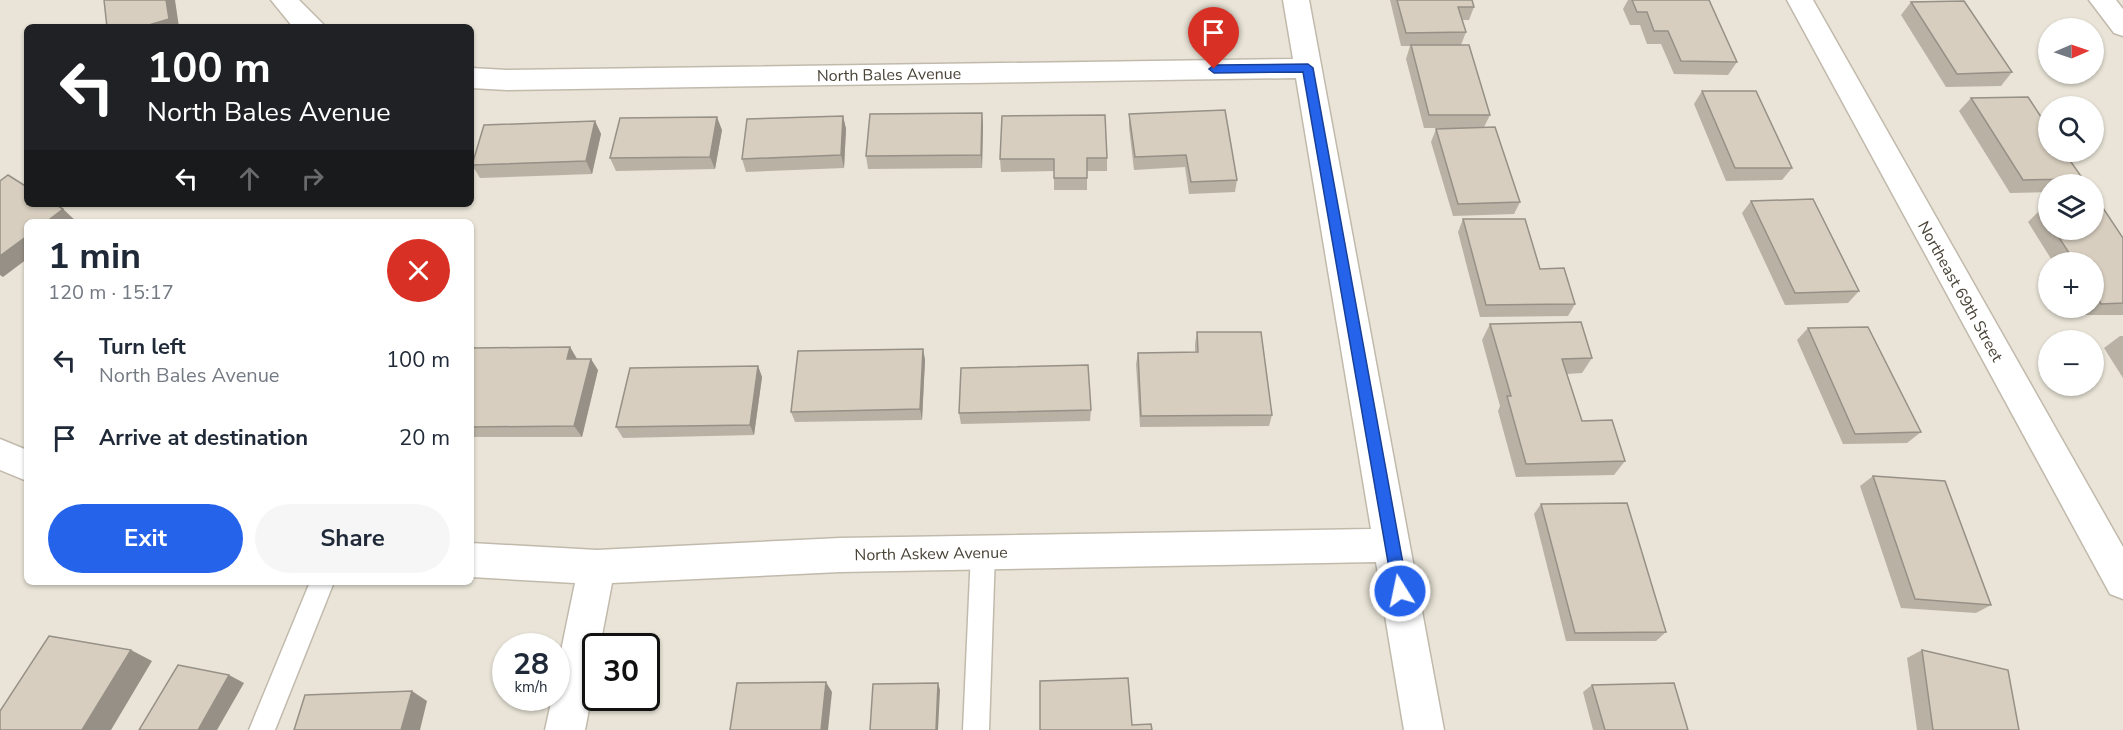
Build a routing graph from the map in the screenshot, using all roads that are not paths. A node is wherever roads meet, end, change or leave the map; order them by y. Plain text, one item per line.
1 (284, 0) edge
2 (1296, 0) edge
3 (1800, 0) edge
4 (2102, 0) edge
5 (308, 24) edge
6 (2123, 27) edge
7 (1308, 68) junction
8 (474, 78) edge
9 (0, 454) edge
10 (24, 465) edge
11 (1392, 545) junction
12 (983, 552) junction
13 (474, 560) edge
14 (597, 567) junction
15 (2123, 582) edge
16 (321, 585) edge
17 (262, 730) edge
18 (565, 730) edge
19 (976, 730) edge
20 (1424, 730) edge

1 - 5 street
2 - 7 street
3 - 15 street, Northeast 69th Street
4 - 6 street
7 - 8 street, North Bales Avenue
7 - 11 street
9 - 10 street
11 - 12 street, North Askew Avenue
11 - 20 street
12 - 14 street, North Askew Avenue
12 - 19 lane
13 - 14 street, North Askew Avenue
14 - 18 street
16 - 17 lane

